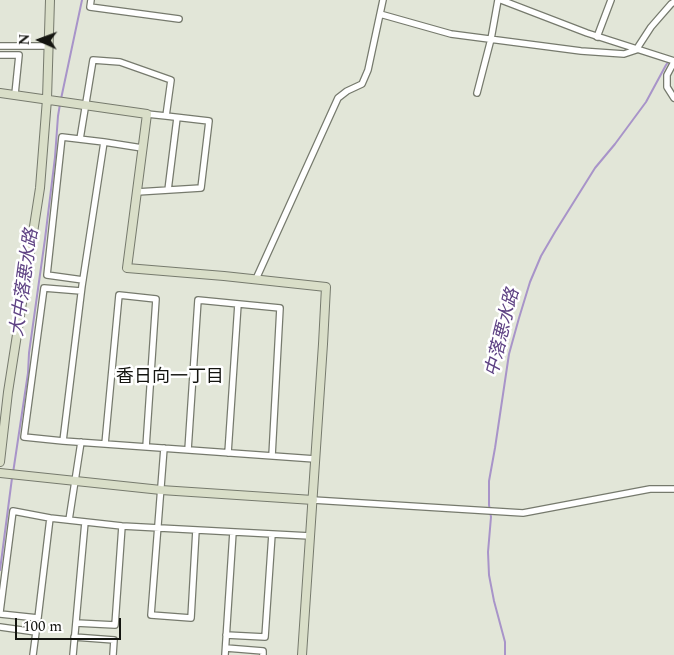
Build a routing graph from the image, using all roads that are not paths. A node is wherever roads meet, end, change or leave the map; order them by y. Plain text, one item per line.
1 (50, 0) edge
2 (91, 0) edge
3 (382, 0) edge
4 (500, 0) edge
5 (611, 0) edge
6 (674, 2) edge
7 (380, 14) junction
8 (179, 19) dead end
9 (597, 37) junction
10 (491, 39) junction
11 (0, 46) edge
12 (49, 46) junction
13 (636, 50) junction
14 (0, 55) edge
15 (674, 62) edge
16 (0, 93) edge
17 (476, 93) dead end
18 (15, 94) junction
19 (674, 98) edge
20 (47, 99) junction
21 (85, 105) junction
22 (147, 114) junction
23 (166, 116) junction
24 (178, 118) junction
25 (80, 139) junction
26 (104, 142) junction
27 (142, 148) junction
28 (168, 190) junction
29 (137, 192) junction
30 (256, 279) junction
31 (82, 280) junction
32 (81, 292) junction
33 (238, 304) junction
34 (63, 441) junction
35 (82, 442) junction
36 (105, 444) junction
37 (146, 447) junction
38 (164, 448) junction
39 (188, 450) junction
40 (228, 452) junction
41 (272, 456) junction
42 (315, 459) junction
43 (0, 462) edge
44 (4, 474) edge
45 (75, 482) junction
46 (674, 489) edge
47 (161, 490) junction
48 (313, 500) junction
49 (50, 518) junction
50 (69, 520) junction
51 (85, 522) junction
52 (122, 526) junction
53 (158, 528) junction
54 (196, 530) junction
55 (233, 532) junction
56 (272, 534) junction
57 (310, 536) junction
58 (0, 613) edge
59 (76, 623) junction
60 (0, 627) edge
61 (226, 635) junction
62 (74, 637) junction
63 (226, 648) junction
64 (33, 655) edge
65 (73, 655) edge
66 (113, 655) edge
67 (225, 655) edge
68 (263, 655) edge
69 (302, 655) edge

1 - 12 street
2 - 8 street
3 - 7 street
4 - 9 street
4 - 10 street
5 - 9 street
6 - 13 street
7 - 10 street
7 - 30 street
9 - 13 street
10 - 13 street
10 - 17 street
11 - 12 street
12 - 20 street
13 - 15 street
14 - 18 street
15 - 19 street
16 - 18 street
18 - 20 street
20 - 21 street
20 - 43 street
21 - 22 street
21 - 23 street
21 - 25 street
22 - 23 street
22 - 27 street
23 - 24 street
24 - 28 street
24 - 28 street
25 - 26 street
25 - 31 street
26 - 27 street
26 - 31 street
27 - 29 street
28 - 29 street
29 - 30 street
30 - 42 street
31 - 32 street
32 - 34 street
32 - 34 street
33 - 39 street
33 - 40 street
33 - 41 street
34 - 35 street
35 - 36 street
35 - 45 street
36 - 37 street
36 - 37 street
37 - 38 street
38 - 39 street
38 - 47 street
39 - 40 street
40 - 41 street
41 - 42 street
42 - 48 street
44 - 45 street
45 - 47 street
45 - 50 street
46 - 48 street
47 - 48 street
47 - 53 street
48 - 57 street
49 - 50 street
49 - 58 street
49 - 58 street
50 - 51 street
51 - 52 street
51 - 59 street
52 - 53 street
52 - 59 street
53 - 54 street
53 - 54 street
54 - 55 street
55 - 56 street
55 - 61 street
56 - 57 street
56 - 61 street
57 - 69 street
59 - 62 street
60 - 64 street
61 - 63 street
62 - 65 street
62 - 66 street
63 - 67 street
63 - 68 street

